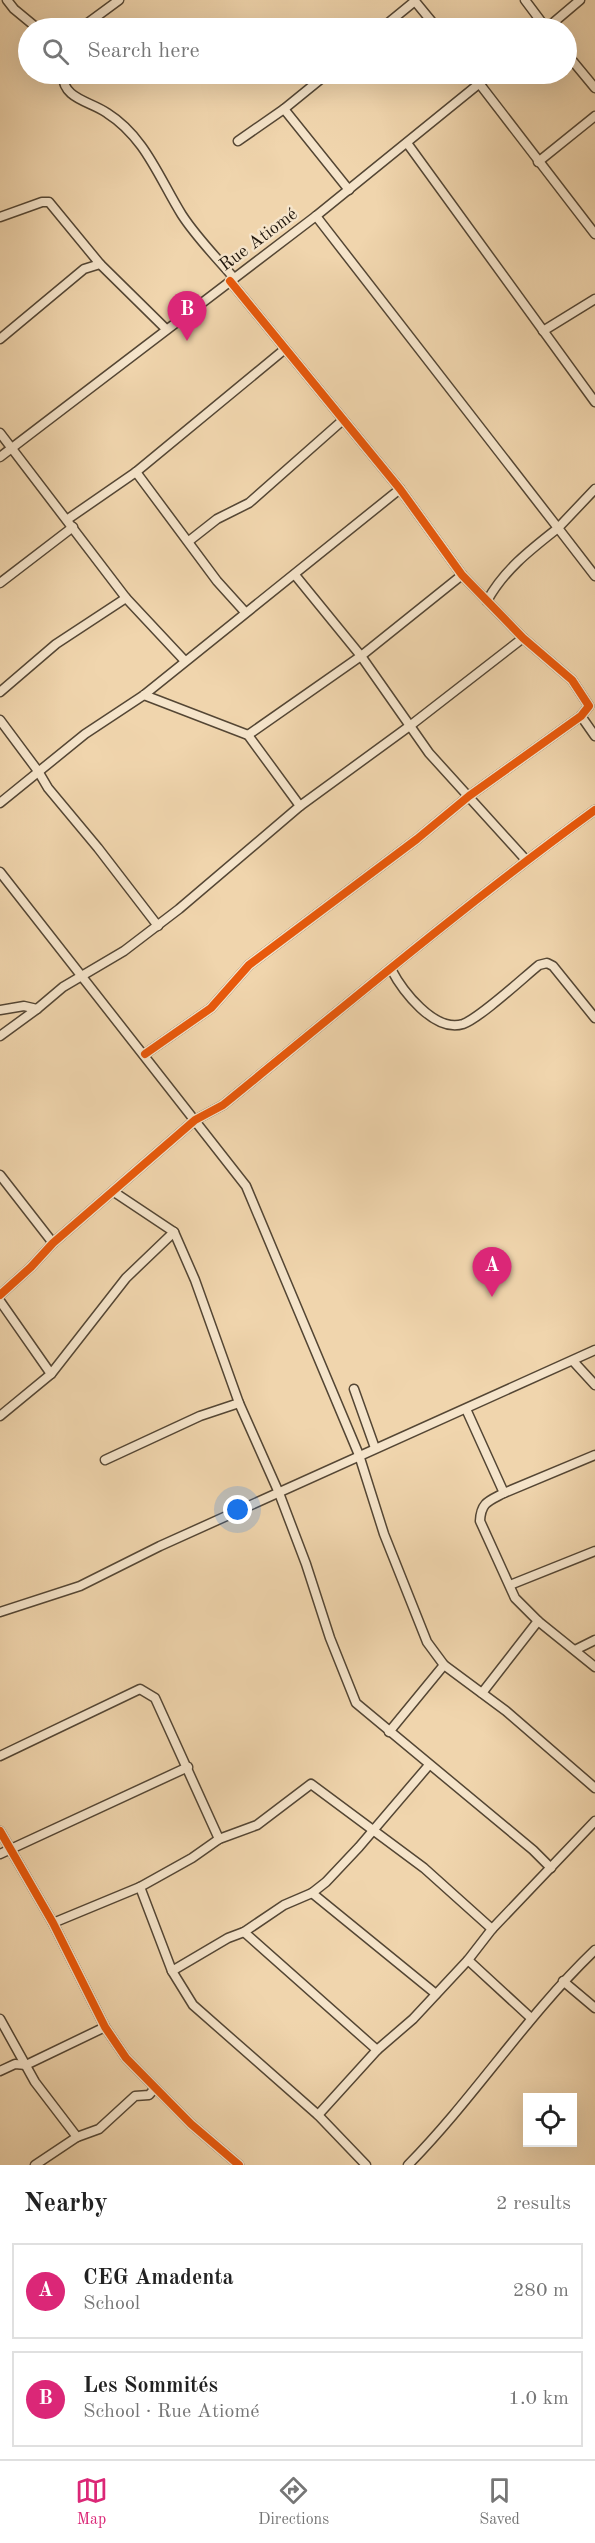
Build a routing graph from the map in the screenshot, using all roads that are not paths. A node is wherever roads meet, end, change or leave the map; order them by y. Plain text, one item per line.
1 (7, 0) edge
2 (119, 0) edge
3 (414, 0) edge
4 (525, 0) edge
5 (580, 0) edge
6 (25, 18) edge
7 (95, 18) edge
8 (393, 18) edge
9 (428, 18) edge
10 (538, 18) edge
11 (558, 18) edge
12 (577, 66) edge
13 (64, 84) edge
14 (315, 84) edge
15 (478, 84) edge
16 (480, 84) edge
17 (595, 88) edge
18 (284, 109) junction
19 (595, 116) edge
20 (238, 141) dead end
21 (407, 143) junction
22 (538, 162) junction
23 (349, 190) junction
24 (316, 216) junction
25 (0, 217) edge
26 (595, 234) edge
27 (100, 264) junction
28 (232, 279) junction
29 (595, 299) edge
30 (166, 329) junction
31 (543, 331) junction
32 (0, 339) edge
33 (285, 349) junction
34 (595, 402) edge
35 (343, 420) junction
36 (0, 433) edge
37 (12, 449) junction
38 (0, 457) edge
39 (136, 472) junction
40 (400, 489) junction
41 (595, 489) edge
42 (70, 523) junction
43 (558, 528) junction
44 (189, 541) junction
45 (295, 575) junction
46 (462, 575) junction
47 (595, 576) edge
48 (0, 583) edge
49 (126, 598) junction
50 (487, 601) junction
51 (245, 612) junction
52 (523, 638) junction
53 (361, 656) junction
54 (184, 660) junction
55 (0, 692) edge
56 (144, 695) junction
57 (592, 703) edge
58 (581, 716) junction
59 (0, 720) edge
60 (411, 725) junction
61 (249, 735) junction
62 (595, 736) edge
63 (38, 771) junction
64 (470, 796) junction
65 (0, 803) edge
66 (300, 806) junction
67 (595, 810) edge
68 (526, 860) junction
69 (0, 872) edge
70 (158, 926) junction
71 (391, 969) junction
72 (83, 976) junction
73 (37, 1009) junction
74 (0, 1010) edge
75 (595, 1018) edge
76 (0, 1036) edge
77 (145, 1054) junction
78 (195, 1120) junction
79 (0, 1175) edge
80 (114, 1192) junction
81 (174, 1232) junction
82 (53, 1243) junction
83 (0, 1295) edge
84 (0, 1301) edge
85 (595, 1350) edge
86 (573, 1361) junction
87 (51, 1374) junction
88 (595, 1385) edge
89 (354, 1389) dead end
90 (239, 1403) junction
91 (466, 1409) junction
92 (0, 1416) edge
93 (375, 1448) junction
94 (359, 1455) junction
95 (595, 1455) edge
96 (105, 1460) dead end
97 (279, 1492) junction
98 (504, 1493) junction
99 (595, 1551) edge
100 (510, 1585) junction
101 (0, 1612) edge
102 (538, 1621) junction
103 (595, 1640) edge
104 (575, 1650) junction
105 (444, 1665) junction
106 (595, 1667) edge
107 (482, 1693) junction
108 (389, 1732) junction
109 (0, 1756) edge
110 (429, 1765) junction
111 (188, 1767) junction
112 (595, 1788) edge
113 (595, 1821) edge
114 (373, 1830) junction
115 (0, 1831) edge
116 (219, 1839) junction
117 (9, 1848) junction
118 (0, 1854) edge
119 (551, 1868) junction
120 (140, 1887) junction
121 (312, 1893) junction
122 (53, 1923) junction
123 (492, 1929) junction
124 (244, 1932) junction
125 (595, 1950) edge
126 (468, 1960) junction
127 (172, 1971) junction
128 (562, 1981) junction
129 (435, 1994) junction
130 (595, 2008) edge
131 (531, 2018) junction
132 (0, 2019) edge
133 (105, 2027) junction
134 (377, 2050) junction
135 (26, 2065) junction
136 (0, 2071) edge
137 (155, 2088) junction
138 (318, 2115) junction
139 (77, 2138) junction
140 (35, 2165) edge
141 (239, 2165) edge
142 (366, 2165) edge
143 (408, 2165) edge

1 - 6 street
2 - 7 street
3 - 8 street
3 - 9 street
4 - 10 street
5 - 11 street
12 - 17 street
13 - 28 street
14 - 18 street
15 - 21 street, Rue Atiomé
16 - 22 street
18 - 20 street
18 - 23 street
19 - 22 street
21 - 23 street, Rue Atiomé
21 - 31 street
22 - 26 street
23 - 24 street, Rue Atiomé
24 - 28 street, Rue Atiomé
24 - 43 street
25 - 27 street
27 - 30 street
27 - 32 street
28 - 30 street, Rue Atiomé
28 - 33 street
29 - 31 street
30 - 37 street, Rue Atiomé
31 - 34 street
33 - 35 street
33 - 39 street
35 - 40 street
35 - 44 street
36 - 37 street
37 - 38 street, Rue Atiomé
37 - 42 street
39 - 42 street
39 - 44 street
40 - 45 street
40 - 46 street
41 - 43 street
42 - 48 street
42 - 49 street
43 - 47 street
43 - 50 street
44 - 51 street
45 - 51 street
45 - 53 street
46 - 50 street
46 - 53 street
49 - 54 street
49 - 55 street
50 - 52 street
51 - 54 street
52 - 57 street
52 - 60 street
53 - 60 street
53 - 61 street
54 - 56 street
56 - 61 street
56 - 63 street
57 - 58 street
58 - 62 street
58 - 64 street
59 - 63 street
60 - 64 street
60 - 66 street
61 - 66 street
63 - 65 street
63 - 70 street
64 - 68 street
64 - 77 street
66 - 70 street
67 - 68 street
68 - 71 street
69 - 72 street
70 - 72 street
71 - 75 street
71 - 78 street
72 - 73 street
72 - 77 street
73 - 74 street
73 - 76 street
77 - 78 street
78 - 80 street
78 - 94 street
79 - 82 street
80 - 81 street
80 - 82 street
81 - 87 street
81 - 90 street
82 - 83 street
84 - 87 street
85 - 86 street
86 - 88 street
86 - 91 street
87 - 92 street
89 - 93 street
90 - 96 street
90 - 97 street
91 - 93 street
91 - 98 street
93 - 94 street
94 - 97 street
94 - 105 street
95 - 98 street
97 - 101 street
97 - 108 street
98 - 100 street
99 - 100 street
100 - 102 street
102 - 104 street
102 - 107 street
103 - 104 street
104 - 106 street
105 - 107 street
105 - 108 street
107 - 112 street
108 - 110 street
109 - 111 street
110 - 114 street
110 - 119 street
111 - 116 street
111 - 117 street
113 - 119 street
114 - 116 street
114 - 121 street
114 - 123 street
115 - 117 street
116 - 120 street
117 - 118 street
117 - 122 street
119 - 123 street
120 - 122 street
120 - 127 street
121 - 124 street
121 - 129 street
122 - 133 street
123 - 126 street
124 - 127 street
124 - 134 street
125 - 128 street
126 - 129 street
126 - 131 street
127 - 138 street
128 - 130 street
128 - 131 street
129 - 134 street
131 - 143 street
132 - 135 street
133 - 135 street
133 - 137 street
134 - 138 street
135 - 136 street
135 - 139 street
137 - 139 street
137 - 141 street
138 - 142 street
139 - 140 street

